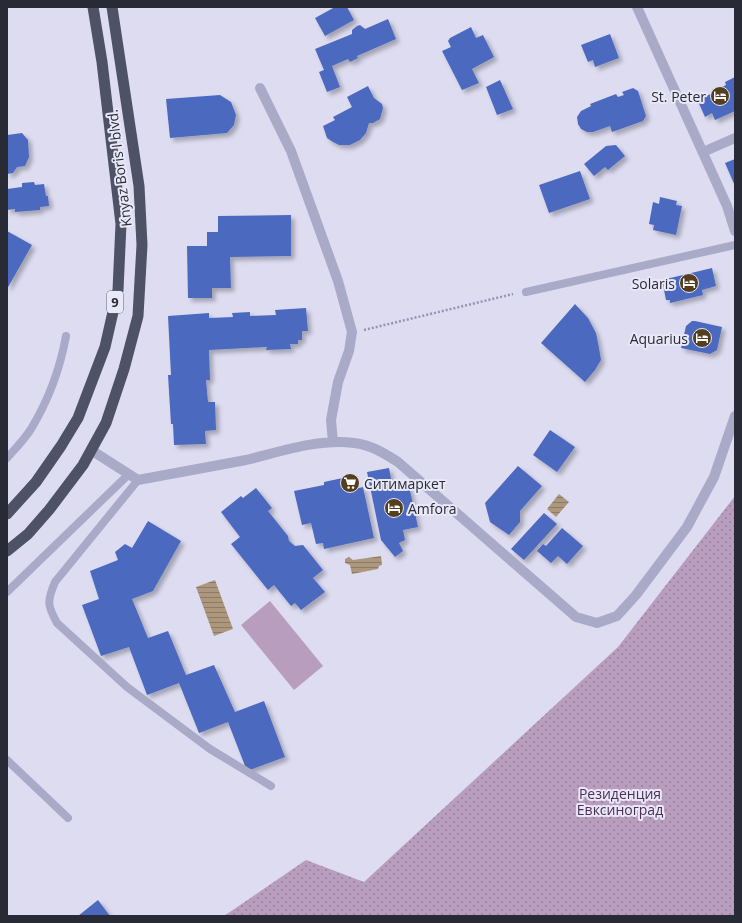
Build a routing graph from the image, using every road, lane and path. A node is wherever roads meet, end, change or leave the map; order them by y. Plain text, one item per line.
1 (92, 7) edge
2 (112, 7) edge
3 (637, 7) edge
4 (260, 88) dead end
5 (735, 138) edge
6 (703, 152) junction
7 (735, 231) edge
8 (735, 245) edge
9 (526, 292) joint
10 (352, 332) junction
11 (66, 336) dead end
12 (735, 416) edge
13 (333, 442) junction
14 (91, 450) junction
15 (7, 458) edge
16 (134, 477) junction
17 (7, 514) edge
18 (7, 551) edge
19 (7, 592) edge
20 (7, 760) edge
21 (271, 786) dead end
22 (68, 818) dead end

1 - 17 highway, Knyaz Boris I blvd. / 9
2 - 14 highway, Knyaz Boris I blvd. / 9
3 - 6 street
4 - 10 street
5 - 6 street
6 - 7 street
8 - 9 lane
9 - 10 path
10 - 13 street
11 - 15 lane
12 - 13 street
13 - 16 street
14 - 16 street
14 - 18 highway, Knyaz Boris I blvd. / 9
16 - 19 lane
16 - 21 lane
20 - 22 lane

